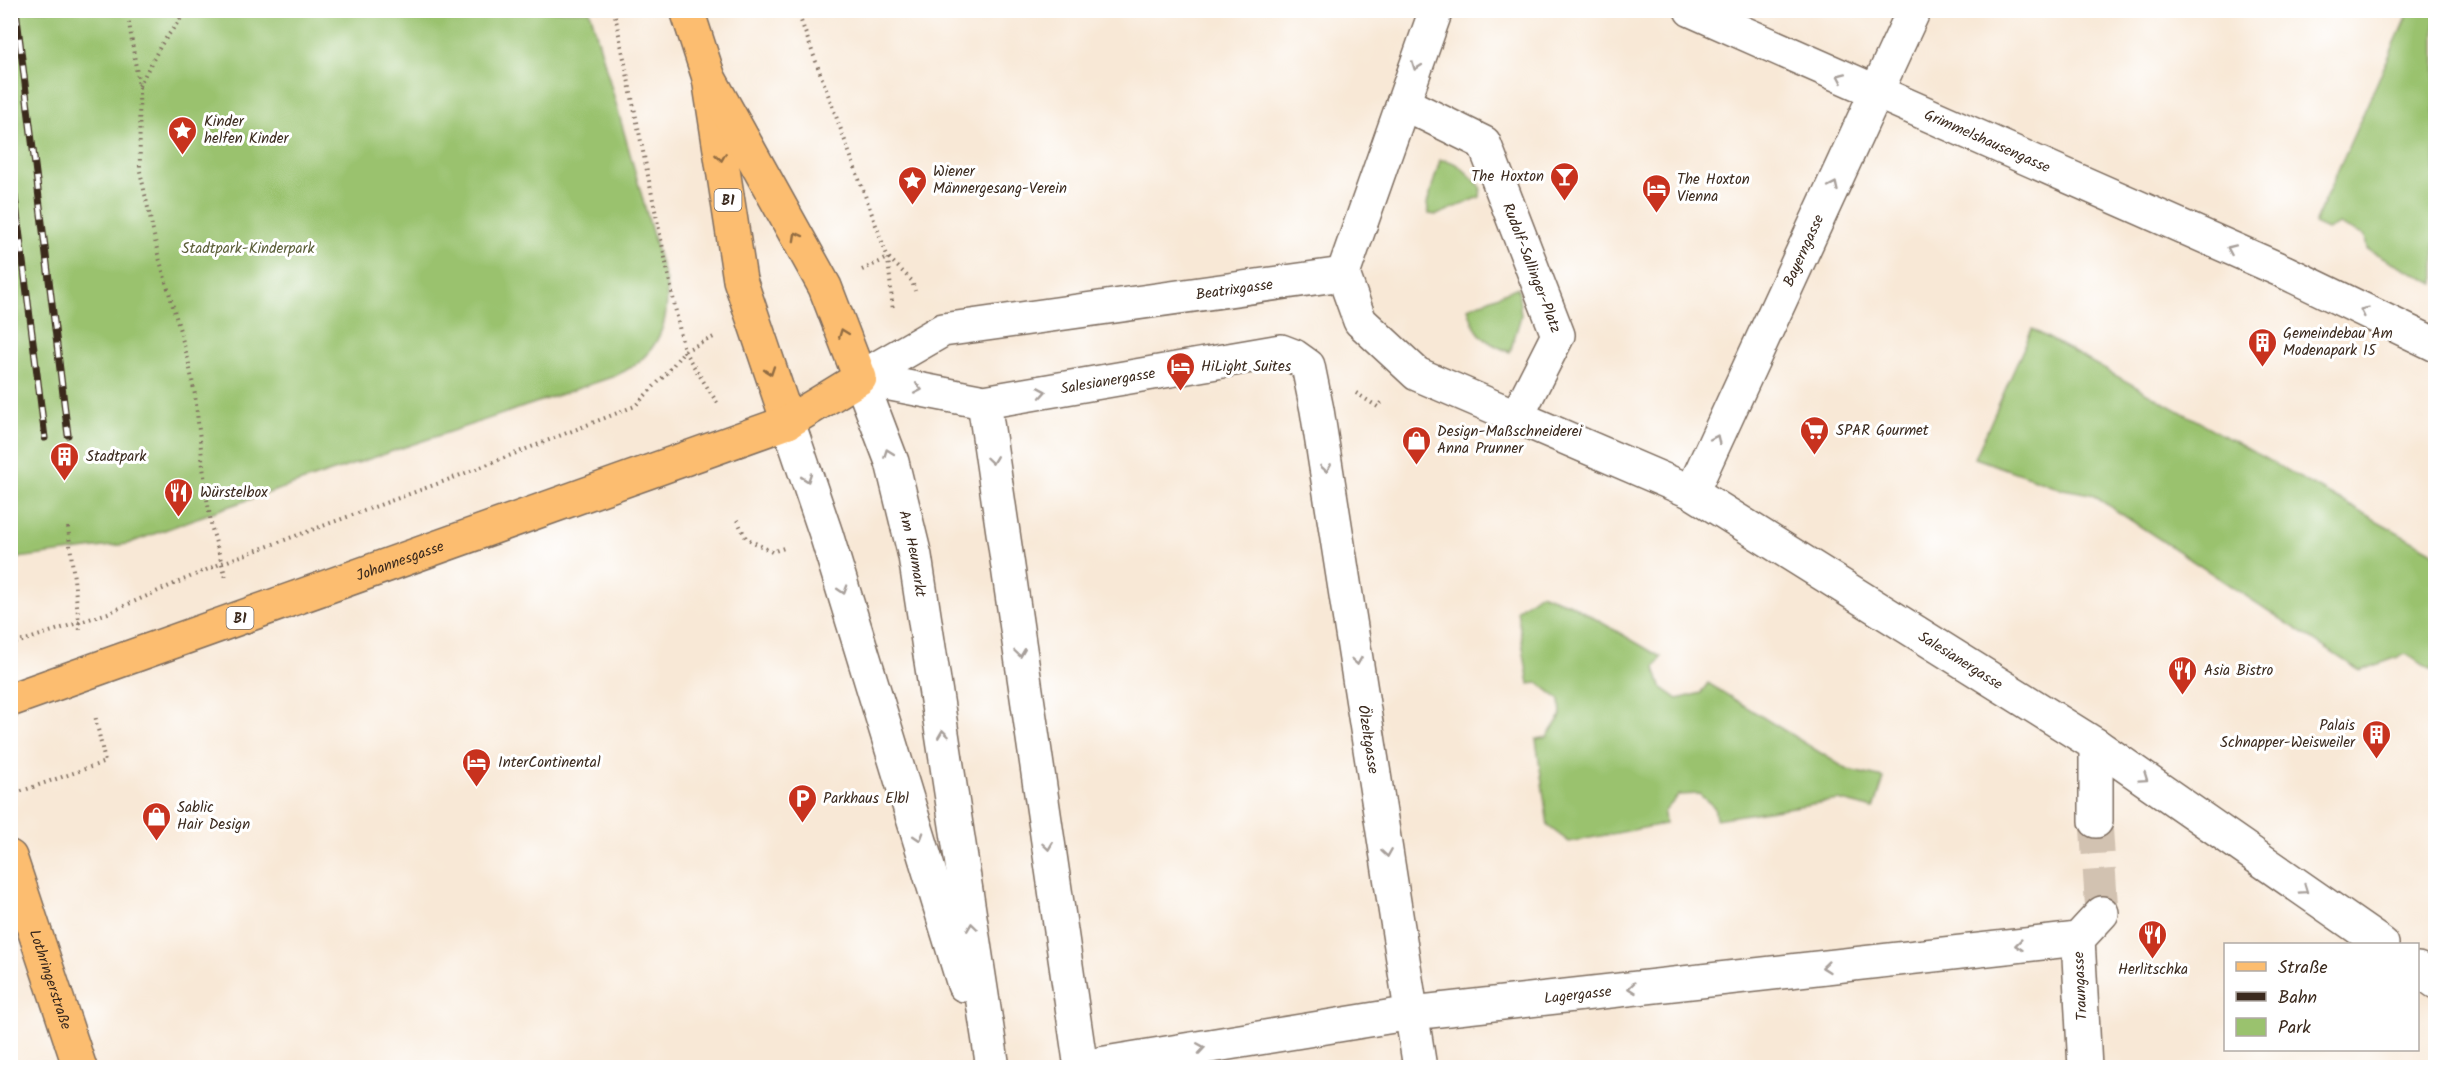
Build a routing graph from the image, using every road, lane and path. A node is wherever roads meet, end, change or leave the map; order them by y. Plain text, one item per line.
1 (127, 10) edge
2 (187, 10) edge
3 (614, 10) edge
4 (687, 10) edge
5 (797, 10) edge
6 (1436, 10) edge
7 (1690, 10) edge
8 (1914, 10) edge
9 (709, 78) junction
10 (139, 87) junction
11 (1877, 93) junction
12 (1403, 103) junction
13 (1343, 274) junction
14 (915, 291) dead end
15 (2436, 345) edge
16 (860, 378) junction
17 (984, 402) junction
18 (1317, 410) joint
19 (1516, 418) junction
20 (788, 422) junction
21 (1692, 492) junction
22 (737, 520) dead end
23 (794, 545) dead end
24 (222, 563) junction
25 (240, 618) junction
26 (10, 645) edge
27 (10, 700) edge
28 (2096, 745) junction
29 (2096, 821) tunnel mouth
30 (10, 857) edge
31 (2102, 913) dead end
32 (2078, 939) junction
33 (2379, 943) edge
34 (2419, 970) edge
35 (2436, 982) edge
36 (1412, 1013) junction
37 (80, 1068) edge
38 (991, 1068) edge
39 (1081, 1068) edge
40 (1420, 1068) edge
41 (2085, 1068) edge

1 - 10 path
2 - 10 path
3 - 24 path
4 - 9 main road, Am Heumarkt / B1
5 - 14 path
6 -> 12 street
11 -> 7 street, Grimmelshausengasse
8 - 11 street, Bayerngasse
16 -> 9 main road, Am Heumarkt / B1
9 -> 20 main road, Am Heumarkt / B1
10 - 24 path
15 -> 11 street, Grimmelshausengasse
21 -> 11 street, Bayerngasse
12 - 13 street
12 - 19 street, Rudolf-Sallinger-Platz
13 - 16 street, Beatrixgasse
13 - 19 street
16 -> 17 street, Salesianergasse
16 - 20 main road, B1
38 -> 16 street, Am Heumarkt
17 -> 18 street, Salesianergasse
17 -> 39 street
18 -> 36 street, Ölzeltgasse
19 - 21 street, Salesianergasse
20 - 25 main road, Johannesgasse / B1
20 -> 38 street, Am Heumarkt
21 - 28 street, Salesianergasse
22 - 23 path
24 - 25 path
24 - 26 path
25 - 27 main road, Johannesgasse / B1
28 - 29 street
28 -> 33 street, Salesianergasse
30 - 37 main road, Lothringerstraße
31 - 32 street, Traungasse
32 -> 36 street, Lagergasse
32 - 41 street, Traungasse
34 - 35 street
39 -> 36 street, Lagergasse
36 - 40 street, Ölzeltgasse

